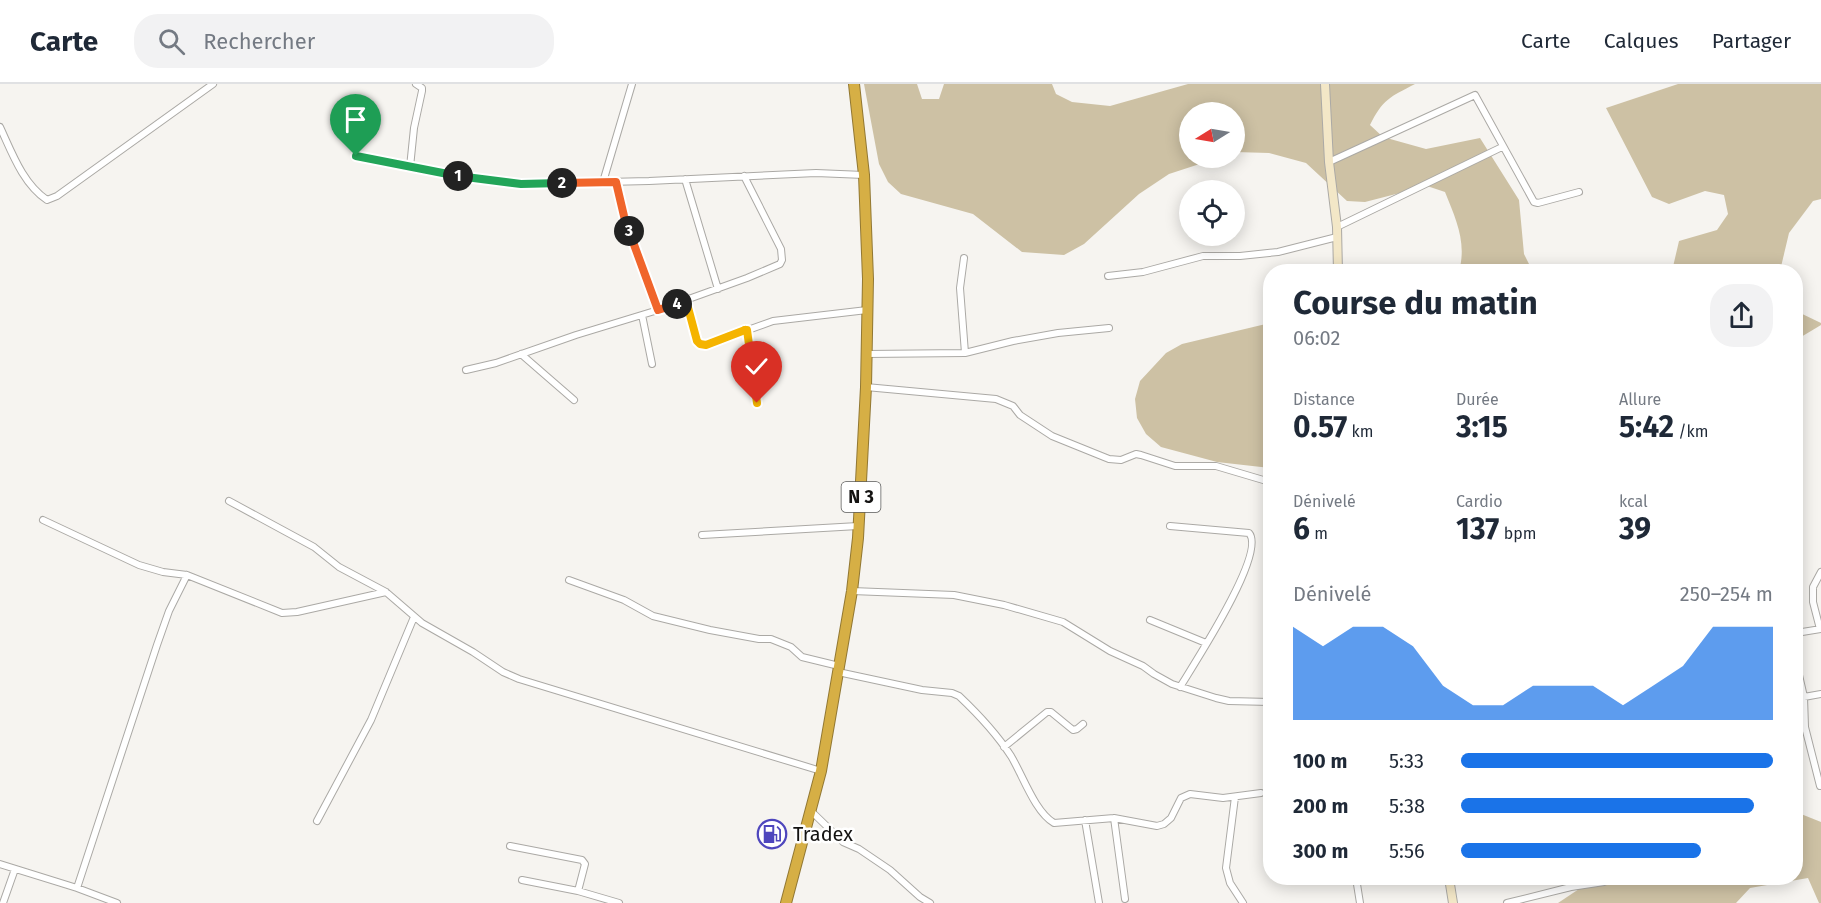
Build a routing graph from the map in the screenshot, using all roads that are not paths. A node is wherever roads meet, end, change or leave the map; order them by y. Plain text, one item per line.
1 (213, 84) edge
2 (416, 84) edge
3 (632, 84) edge
4 (854, 84) edge
5 (1325, 84) edge
6 (0, 128) edge
7 (1502, 147) junction
8 (356, 156) dead end
9 (1329, 162) junction
10 (410, 167) junction
11 (864, 175) junction
12 (744, 176) junction
13 (686, 179) junction
14 (603, 182) junction
15 (616, 182) junction
16 (1579, 192) dead end
17 (1337, 232) junction
18 (964, 258) dead end
19 (1338, 264) edge
20 (1108, 276) dead end
21 (718, 289) junction
22 (686, 300) junction
23 (658, 310) junction
24 (867, 310) junction
25 (642, 315) junction
26 (1109, 328) dead end
27 (747, 330) junction
28 (965, 353) junction
29 (521, 354) junction
30 (867, 354) junction
31 (652, 364) dead end
32 (466, 370) dead end
33 (866, 387) junction
34 (574, 400) dead end
35 (757, 403) dead end
36 (1263, 480) edge
37 (229, 501) dead end
38 (43, 520) dead end
39 (858, 526) junction
40 (1170, 526) dead end
41 (702, 535) dead end
42 (1821, 572) edge
43 (187, 575) junction
44 (569, 580) dead end
45 (852, 591) junction
46 (386, 592) junction
47 (414, 617) junction
48 (1150, 620) dead end
49 (1821, 629) edge
50 (1803, 632) edge
51 (1206, 643) junction
52 (838, 669) junction
53 (1180, 687) junction
54 (1803, 693) edge
55 (1821, 694) edge
56 (1804, 697) junction
57 (1263, 702) edge
58 (1083, 724) dead end
59 (1004, 747) junction
60 (1821, 754) edge
61 (1813, 755) junction
62 (821, 771) junction
63 (1820, 786) edge
64 (1261, 793) dead end
65 (1235, 798) junction
66 (811, 811) junction
67 (1114, 818) junction
68 (317, 820) dead end
69 (1084, 820) junction
70 (510, 846) dead end
71 (0, 864) edge
72 (15, 869) junction
73 (522, 880) dead end
74 (1357, 885) edge
75 (1450, 885) edge
76 (1584, 885) edge
77 (77, 888) junction
78 (578, 891) junction
79 (1125, 899) dead end
80 (3, 903) edge
81 (117, 903) edge
82 (619, 903) edge
83 (786, 903) edge
84 (930, 903) edge
85 (1099, 903) edge
86 (1243, 903) edge
87 (1360, 903) edge
88 (1453, 903) edge
89 (1506, 903) edge

1 - 6 street
2 - 10 street
3 - 14 street
4 - 11 highway, N 3
5 - 9 main road
7 - 9 street
7 - 16 street
7 - 17 street
8 - 10 street
9 - 17 main road
10 - 14 street
11 - 12 street
11 - 24 highway, N 3
12 - 13 street
12 - 21 street
13 - 15 street
13 - 21 street
14 - 15 street
15 - 23 street
17 - 19 main road
17 - 20 street
18 - 28 street
21 - 22 street
22 - 23 street
22 - 27 street
23 - 25 street
24 - 27 street
24 - 30 highway, N 3
25 - 29 street
25 - 31 street
26 - 28 street
27 - 35 street
28 - 30 street
29 - 32 street
29 - 34 street
30 - 33 highway, N 3
33 - 36 street
33 - 39 highway, N 3
37 - 46 street
38 - 43 street
39 - 41 street
39 - 45 highway, N 3
40 - 51 street
42 - 49 street
43 - 46 street
43 - 77 street
44 - 52 street
45 - 52 highway, N 3
45 - 53 street
46 - 47 street
47 - 62 street
47 - 68 street
48 - 51 street
49 - 50 street
51 - 53 street
52 - 59 street
52 - 62 highway, N 3
53 - 57 street
54 - 56 street
55 - 56 street
56 - 61 street
58 - 59 street
59 - 69 street
60 - 61 street
61 - 63 street
62 - 66 highway, N 3
64 - 65 street
65 - 67 street
65 - 86 street
66 - 83 highway, N 3
66 - 84 street
67 - 69 street
67 - 79 street
69 - 85 street
70 - 78 street
71 - 72 street
72 - 77 street
72 - 80 street
73 - 78 street
74 - 87 street
75 - 88 main road
76 - 89 street
77 - 81 street
78 - 82 street

